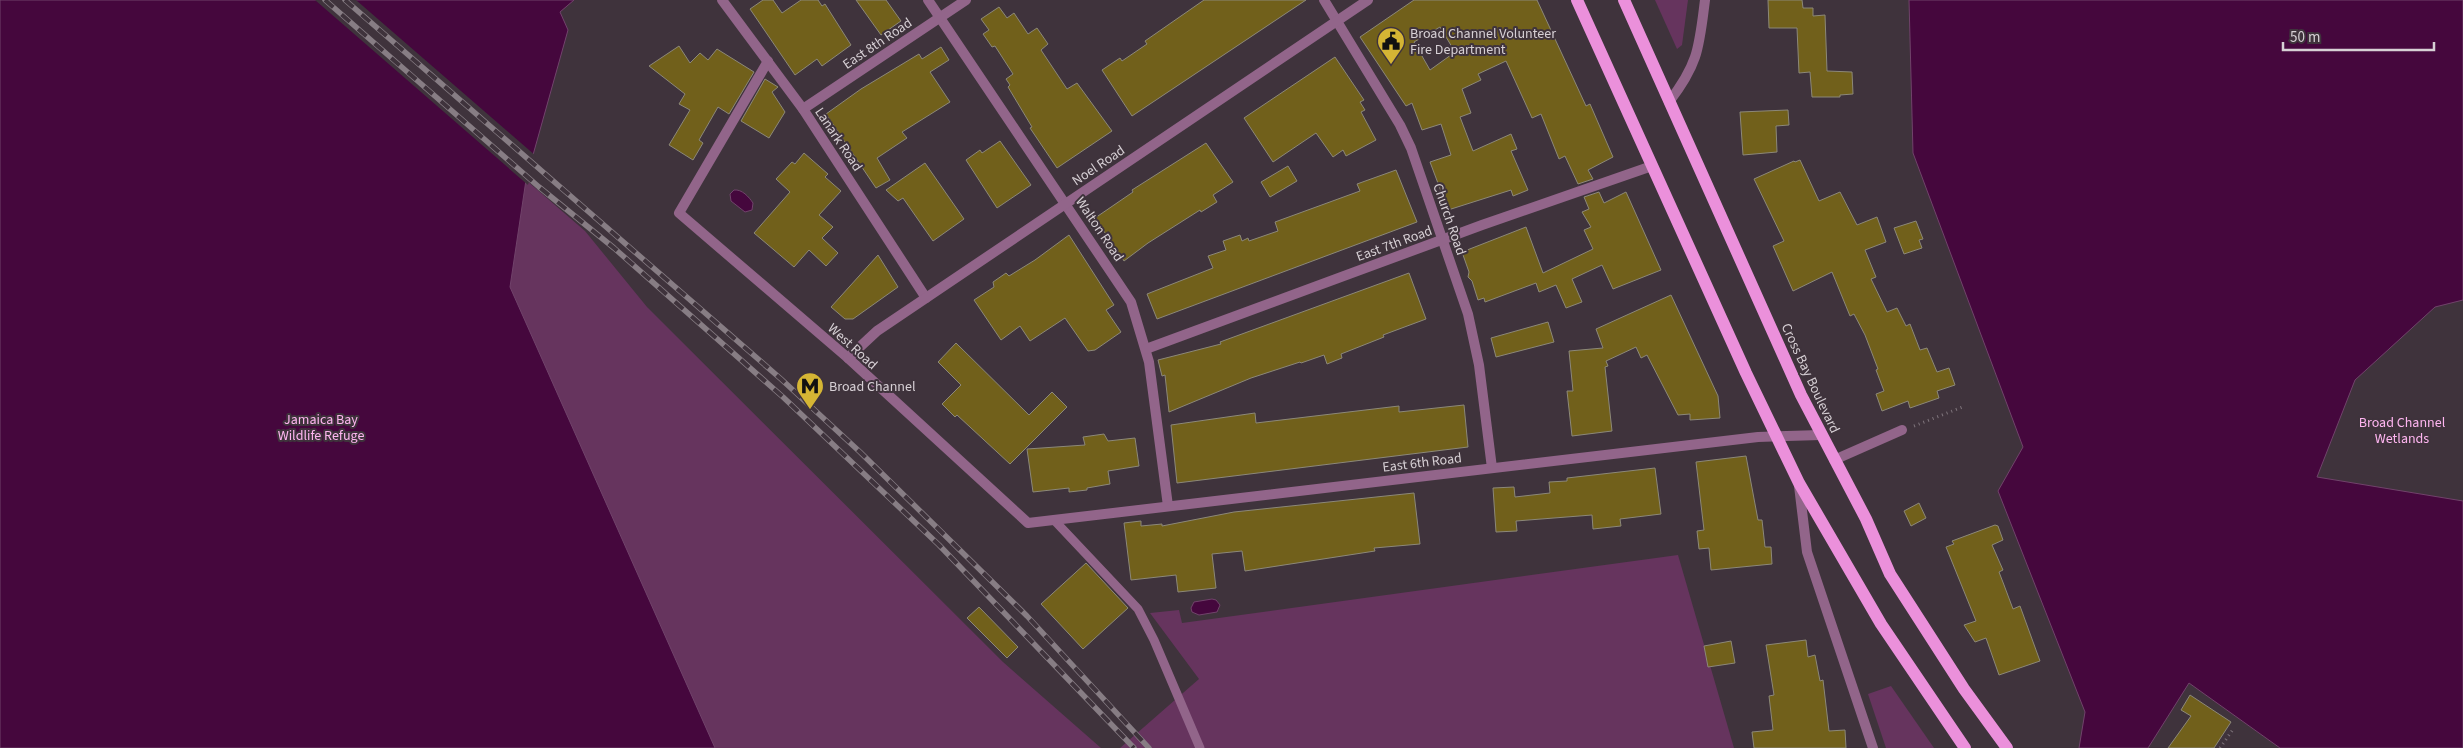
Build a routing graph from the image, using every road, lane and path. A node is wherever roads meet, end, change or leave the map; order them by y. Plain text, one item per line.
1 (722, 0) edge
2 (928, 0) edge
3 (966, 0) edge
4 (1324, 0) edge
5 (1368, 0) edge
6 (1577, 0) edge
7 (1624, 0) edge
8 (1705, 0) edge
9 (940, 17) junction
10 (1336, 21) junction
11 (768, 61) junction
12 (1670, 102) junction
13 (803, 109) junction
14 (1652, 166) junction
15 (1066, 204) junction
16 (1443, 239) junction
17 (926, 298) junction
18 (1146, 349) junction
19 (848, 358) junction
20 (1965, 406) dead end
21 (1902, 430) joint
22 (1821, 435) junction
23 (1775, 436) junction
24 (1834, 460) junction
25 (1492, 468) junction
26 (1799, 482) junction
27 (1168, 506) junction
28 (1054, 520) junction
29 (1028, 523) joint
30 (2234, 728) dead end
31 (1200, 748) edge
32 (1872, 748) edge
33 (1966, 748) edge
34 (2007, 748) edge
35 (2220, 748) edge

1 - 11 street, Lanark Road
2 - 9 street, Walton Road
3 - 9 street, East 8th Road
4 - 10 street, Church Road
5 - 10 street, Noel Road
6 - 14 main road
7 - 12 main road, Cross Bay Boulevard
8 - 12 street
9 - 13 street, East 8th Road
9 - 15 street, Walton Road
10 - 15 street, Noel Road
10 - 16 street, Church Road
11 - 13 street, Lanark Road
11 - 19 street, West Road
12 - 22 main road, Cross Bay Boulevard
13 - 17 street, Lanark Road
14 - 16 street, East 7th Road
14 - 23 main road
15 - 17 street, Noel Road
15 - 18 street, Walton Road
16 - 18 street, East 7th Road
16 - 25 street, Church Road
17 - 19 street, Noel Road
18 - 27 street, Walton Road
19 - 29 street, West Road
20 - 21 path
21 - 24 street
22 - 23 street, East 6th Road
22 - 24 main road, Cross Bay Boulevard
23 - 25 street, East 6th Road
23 - 26 main road
24 - 34 main road, Cross Bay Boulevard
25 - 27 street, East 6th Road
26 - 32 street
26 - 33 main road
27 - 28 street, East 6th Road
28 - 29 street, East 6th Road
28 - 31 lane
30 - 35 path

